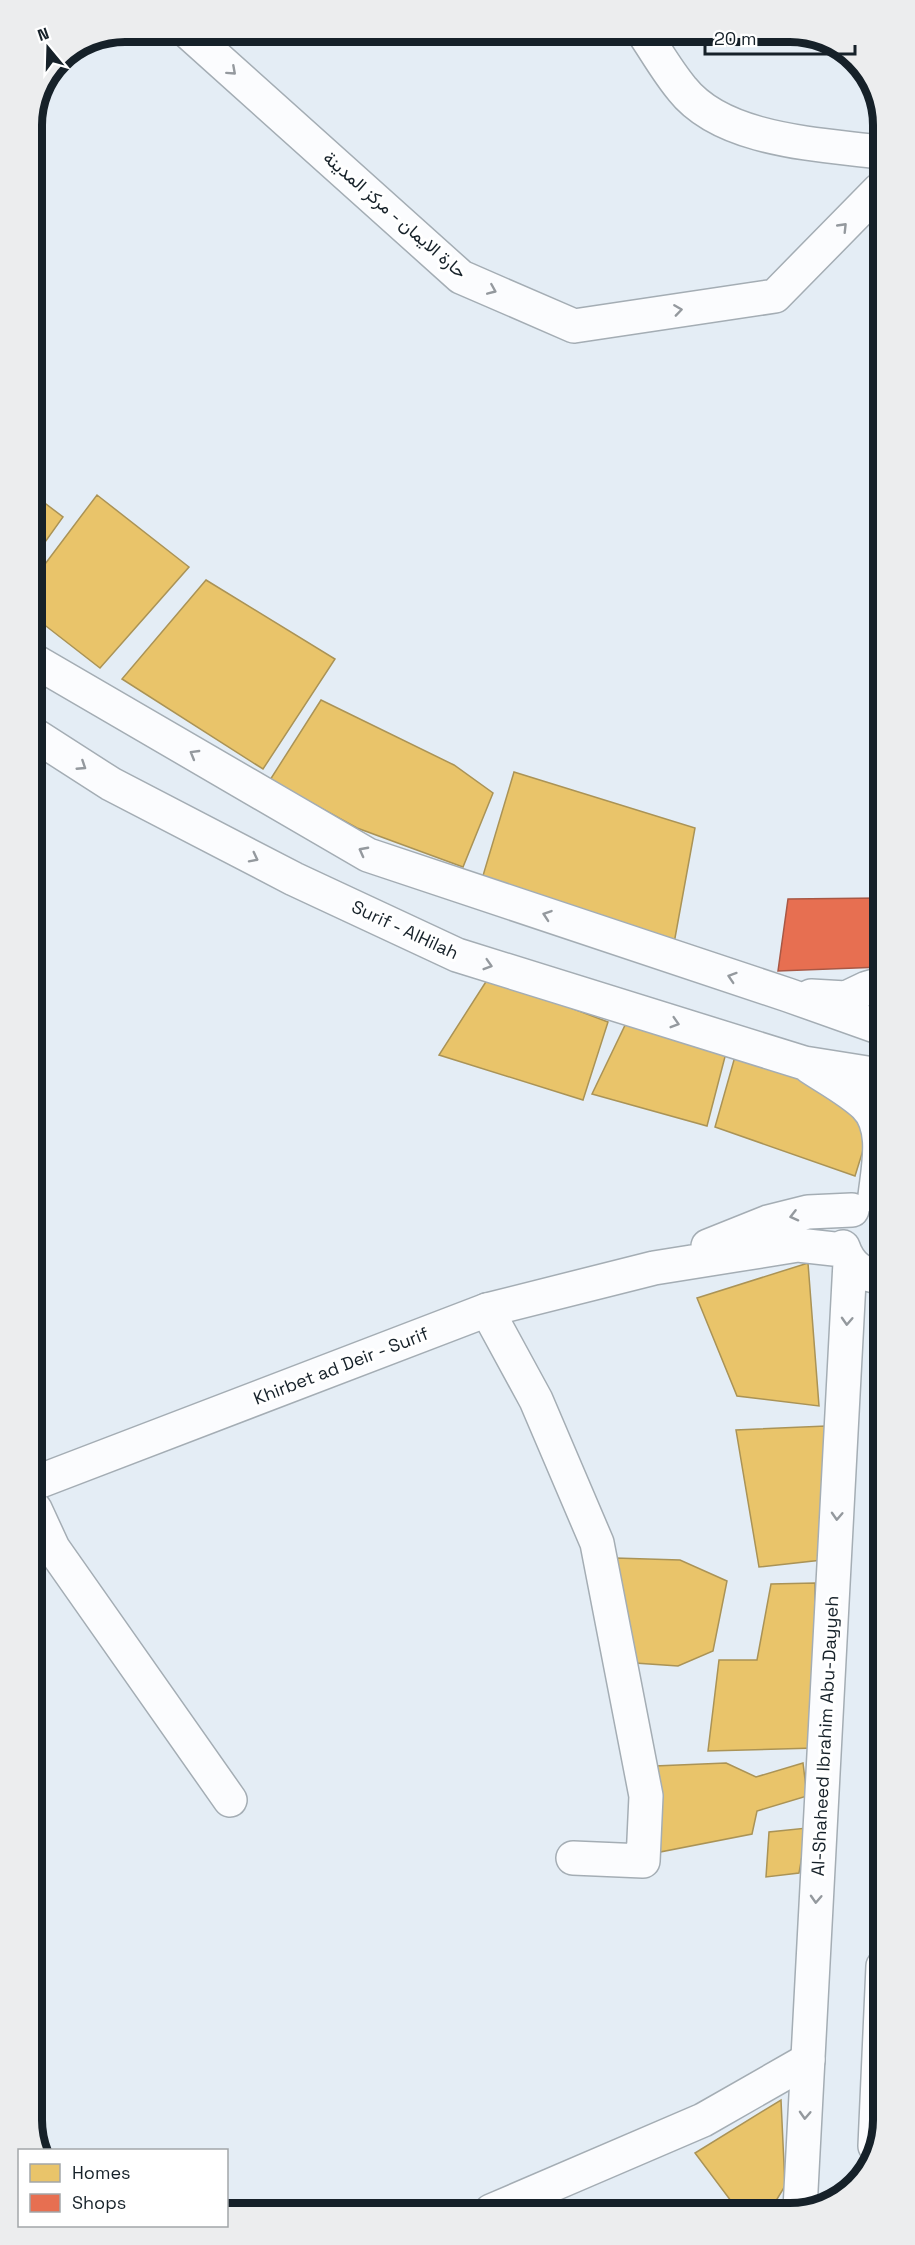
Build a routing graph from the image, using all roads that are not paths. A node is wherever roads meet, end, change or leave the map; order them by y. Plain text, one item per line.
1 (199, 42) edge
2 (650, 42) edge
3 (873, 151) edge
4 (873, 196) edge
5 (42, 665) edge
6 (42, 740) edge
7 (873, 986) edge
8 (788, 994) junction
9 (873, 1027) edge
10 (873, 1040) edge
11 (804, 1063) junction
12 (873, 1083) edge
13 (873, 1086) edge
14 (873, 1117) edge
15 (873, 1176) edge
16 (869, 1201) edge
17 (847, 1256) junction
18 (654, 1268) junction
19 (873, 1276) edge
20 (487, 1310) junction
21 (42, 1480) edge
22 (42, 1524) edge
23 (230, 1800) dead end
24 (573, 1858) dead end
25 (808, 2060) junction
26 (800, 2202) edge
27 (510, 2203) edge

1 -> 4 main road, حارة الايمان - مركز المدينة
2 - 3 main road
8 -> 5 main road
6 -> 11 main road, Surif - AlHilah
7 - 8 main road
8 - 9 main road
10 - 12 main road
11 - 13 main road
11 - 14 main road, Al-Shaheed Ibrahim Abu-Dayyeh
15 - 16 main road, Al-Shaheed Ibrahim Abu-Dayyeh
16 - 17 main road, Al-Shaheed Ibrahim Abu-Dayyeh
16 -> 18 main road, Khirbet ad Deir - Surif
17 - 18 main road, Khirbet ad Deir - Surif
17 - 19 main road
17 -> 25 main road, Al-Shaheed Ibrahim Abu-Dayyeh
18 - 20 main road, Khirbet ad Deir - Surif
20 - 21 main road, Khirbet ad Deir - Surif
20 - 24 main road
22 - 23 main road
25 -> 26 main road, Al-Shaheed Ibrahim Abu-Dayyeh
25 - 27 main road

